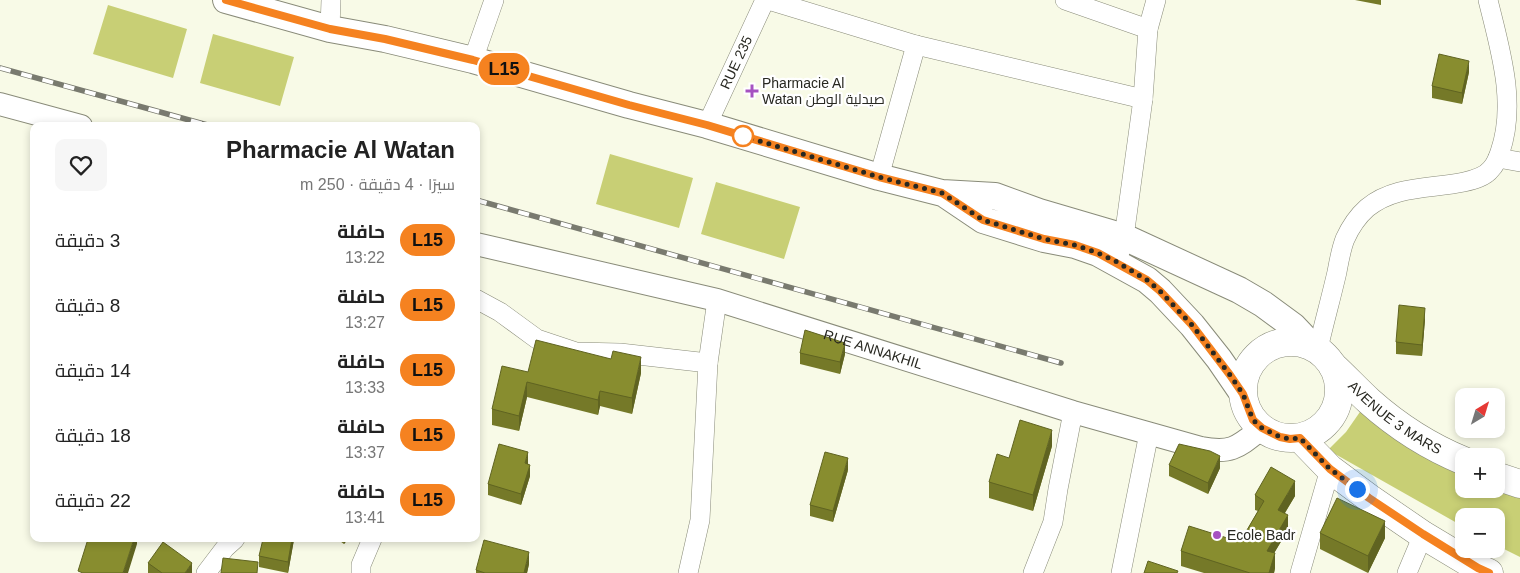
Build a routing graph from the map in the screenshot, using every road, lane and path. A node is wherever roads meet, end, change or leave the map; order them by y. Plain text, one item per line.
1 (226, 0) edge
2 (331, 0) edge
3 (494, 0) edge
4 (766, 0) edge
5 (1065, 0) edge
6 (1156, 0) edge
7 (1488, 0) edge
8 (330, 29) junction
9 (1148, 29) junction
10 (916, 45) junction
11 (473, 60) junction
12 (1143, 99) junction
13 (0, 104) edge
14 (66, 122) edge
15 (707, 125) junction
16 (1498, 158) junction
17 (1520, 162) edge
18 (879, 177) junction
19 (942, 193) junction
20 (1124, 238) junction
21 (480, 245) edge
22 (1117, 262) junction
23 (717, 300) junction
24 (480, 301) edge
25 (1321, 353) junction
26 (708, 363) junction
27 (1243, 394) junction
28 (1073, 412) junction
29 (1262, 428) junction
30 (1150, 433) junction
31 (1300, 438) junction
32 (1455, 457) edge
33 (1330, 469) junction
34 (1505, 479) edge
35 (1520, 484) edge
36 (1423, 534) junction
37 (232, 542) edge
38 (371, 542) edge
39 (206, 573) edge
40 (361, 573) edge
41 (688, 573) edge
42 (1033, 573) edge
43 (1121, 573) edge
44 (1300, 573) edge
45 (1407, 573) edge
46 (1490, 573) edge

1 - 8 main road
2 - 8 street
3 - 11 street
4 - 10 street
4 - 15 street, RUE 235
5 - 9 street
6 - 9 street
7 - 16 street
8 - 11 main road
9 - 12 street
10 - 12 street
10 - 18 street
11 - 15 main road
12 - 20 street
13 - 14 street
15 - 18 main road
16 - 17 street
16 - 25 street
18 - 19 main road
19 - 20 main road
19 - 22 main road
20 - 22 street
20 - 25 main road
21 - 23 street, RUE ANNAKHIL
22 - 27 main road
23 - 26 street
23 - 28 street, RUE ANNAKHIL
24 - 26 street
25 - 27 main road
25 - 31 main road
25 - 32 main road, AVENUE 3 MARS
26 - 41 street
27 - 29 main road
28 - 30 street, RUE ANNAKHIL
28 - 42 street
29 - 30 street, RUE ANNAKHIL
29 - 31 main road
30 - 43 street
31 - 33 main road
33 - 36 main road
33 - 44 street
34 - 35 main road
36 - 45 street
36 - 46 main road
37 - 39 street
38 - 40 street

